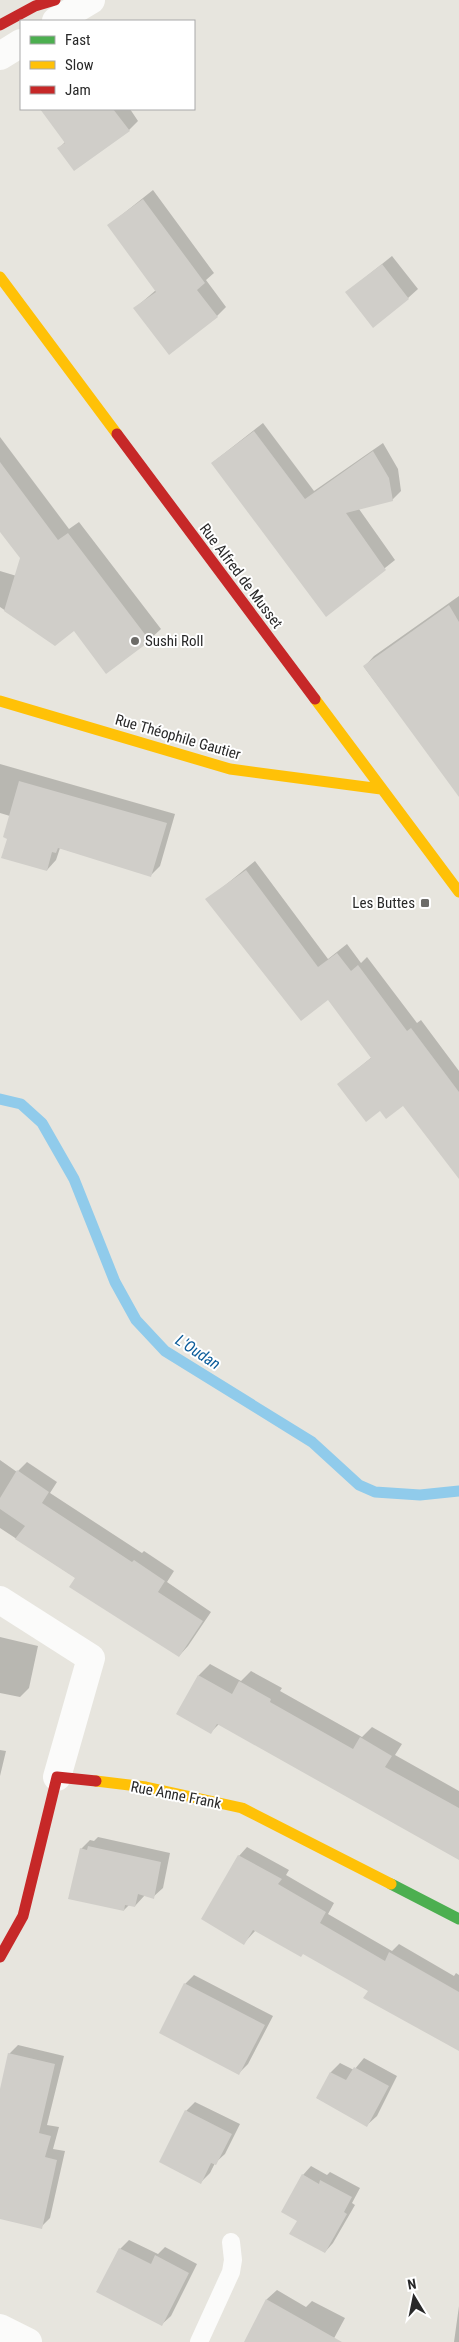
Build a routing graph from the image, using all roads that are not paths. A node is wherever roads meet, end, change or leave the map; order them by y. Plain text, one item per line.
1 (54, 0) edge
2 (91, 0) edge
3 (58, 20) edge
4 (0, 25) edge
5 (20, 44) edge
6 (0, 56) edge
7 (0, 277) edge
8 (0, 700) edge
9 (381, 789) junction
10 (459, 892) edge
11 (0, 1600) edge
12 (56, 1777) junction
13 (459, 1919) edge
14 (0, 1957) edge
15 (231, 2242) dead end
16 (0, 2328) edge
17 (28, 2342) edge
18 (199, 2342) edge

1 - 4 street
2 - 3 street
5 - 6 street
7 - 9 street, Rue Alfred de Musset
8 - 9 street, Rue Théophile Gautier
9 - 10 street, Rue Alfred de Musset
11 - 12 street
12 - 13 street, Rue Anne Frank
12 - 14 street
15 - 18 lane
16 - 17 street

